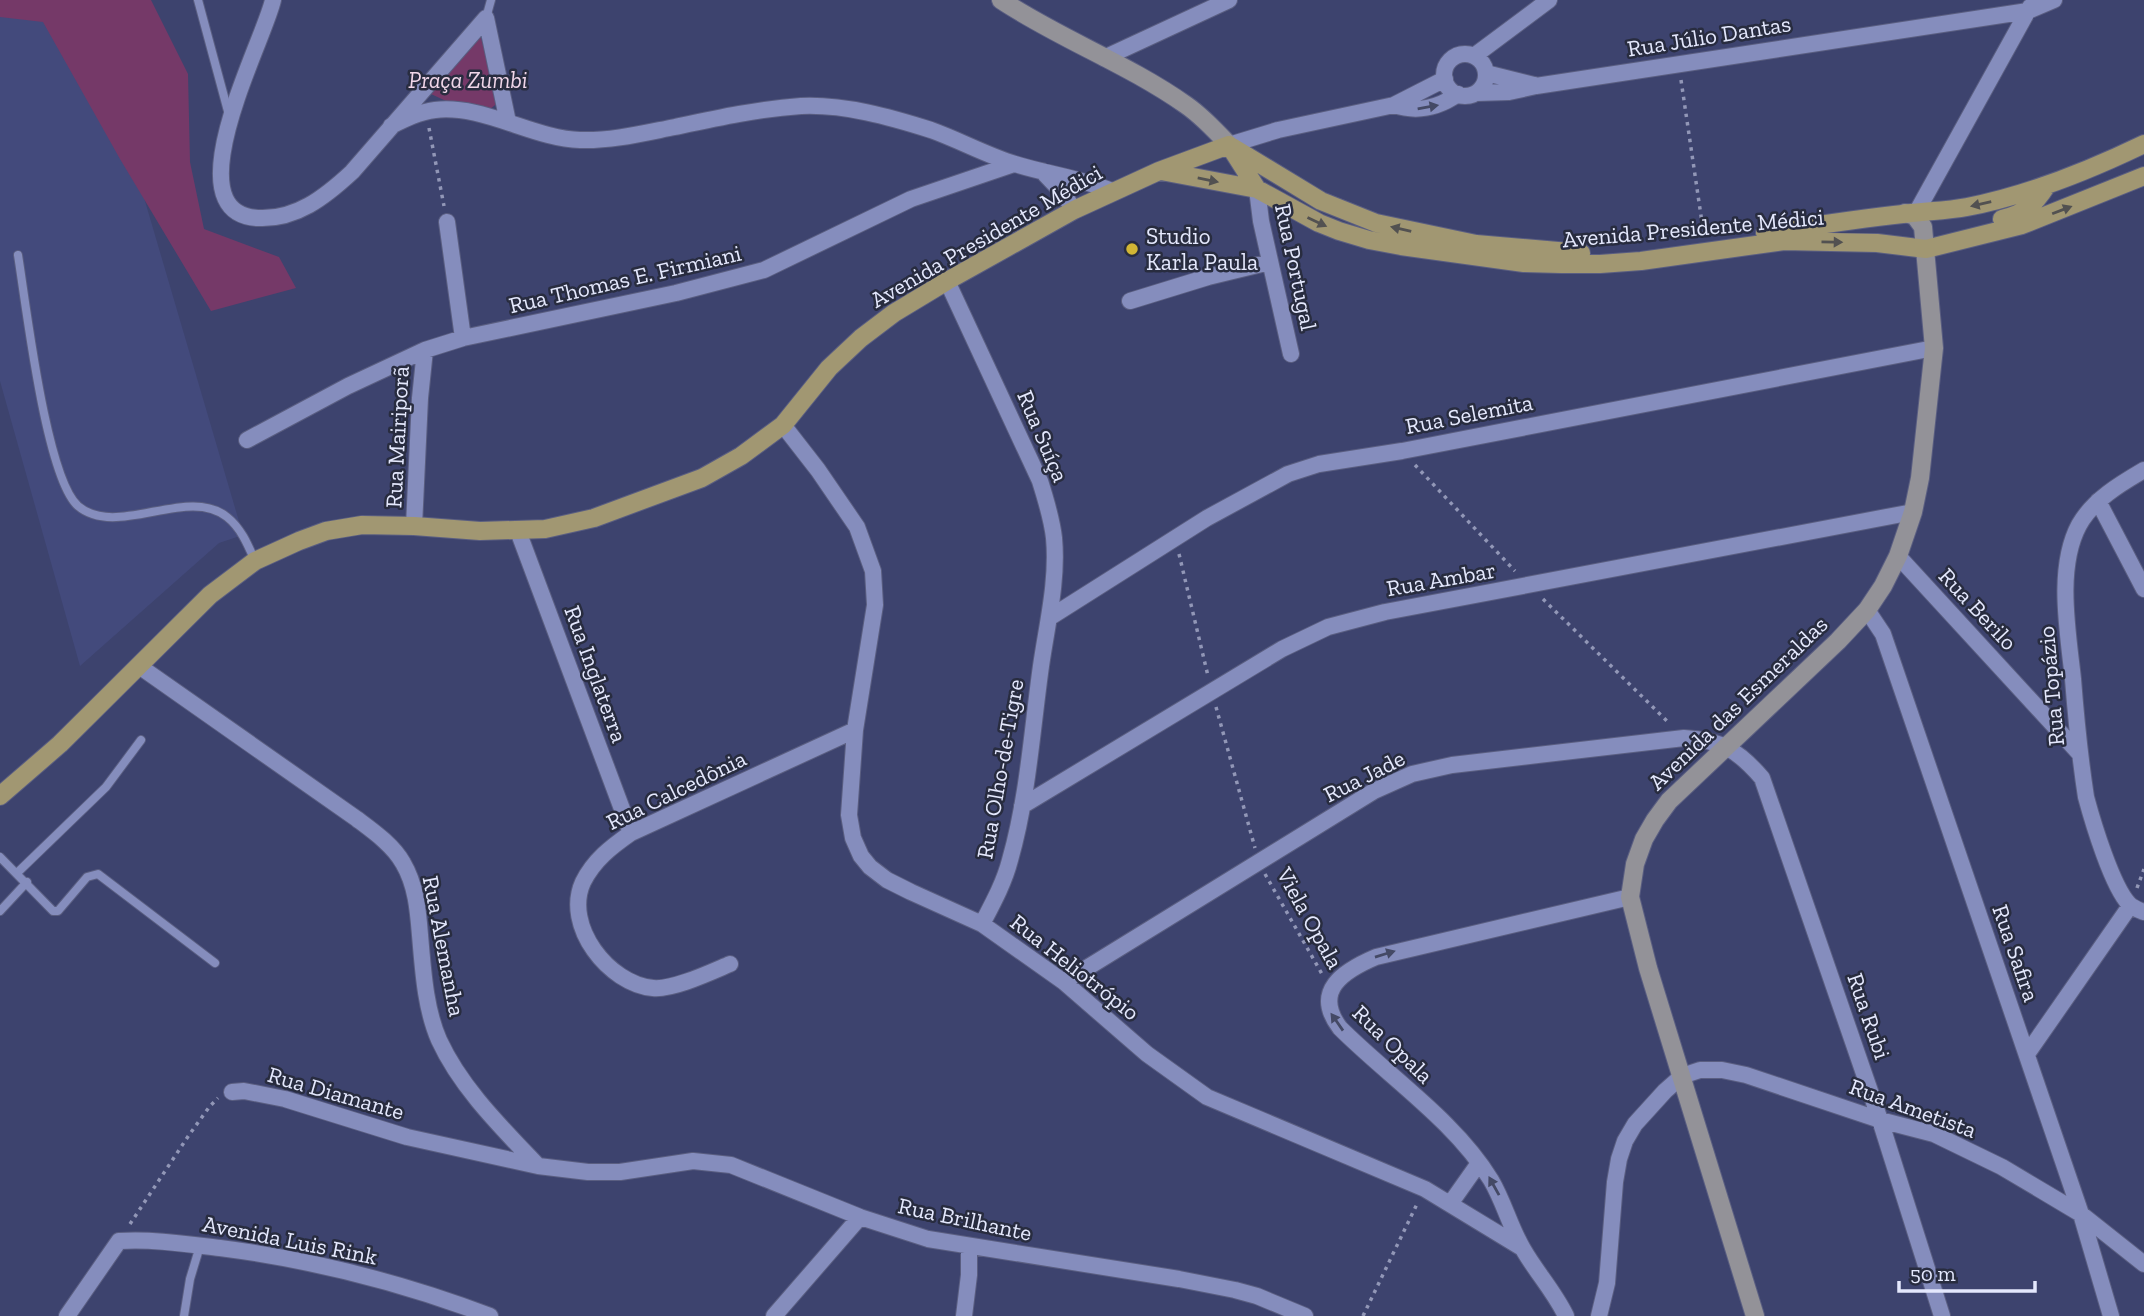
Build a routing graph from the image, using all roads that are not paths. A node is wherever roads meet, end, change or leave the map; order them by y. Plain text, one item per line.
1 (198, 0) edge
2 (273, 0) edge
3 (491, 0) edge
4 (1001, 0) edge
5 (1229, 0) edge
6 (1549, 0) edge
7 (2054, 0) edge
8 (2031, 6) edge
9 (486, 18) junction
10 (1474, 55) junction
11 (1104, 58) junction
12 (1486, 73) junction
13 (1445, 79) junction
14 (1536, 86) junction
15 (1476, 93) junction
16 (1458, 94) junction
17 (1394, 105) junction
18 (230, 118) junction
19 (508, 122) junction
20 (390, 126) junction
21 (1230, 145) junction
22 (2144, 145) edge
23 (1014, 164) junction
24 (1042, 171) junction
25 (1159, 171) junction
26 (2144, 176) edge
27 (2047, 185) junction
28 (1257, 189) junction
29 (1112, 191) junction
30 (1074, 210) junction
31 (1910, 213) junction
32 (447, 222) road end
33 (1926, 248) junction
34 (18, 255) dead end
35 (1270, 262) junction
36 (947, 281) junction
37 (1130, 301) dead end
38 (463, 338) junction
39 (1934, 348) junction
40 (425, 350) junction
41 (1291, 354) dead end
42 (783, 425) junction
43 (247, 440) dead end
44 (2144, 470) edge
45 (2098, 501) junction
46 (1913, 512) junction
47 (414, 526) junction
48 (518, 531) junction
49 (1898, 556) junction
50 (255, 561) junction
51 (2144, 589) edge
52 (1867, 610) junction
53 (1049, 618) junction
54 (139, 666) junction
55 (855, 730) junction
56 (141, 740) dead end
57 (1727, 746) junction
58 (2080, 754) junction
59 (0, 796) edge
60 (1021, 806) junction
61 (631, 833) junction
62 (0, 857) edge
63 (17, 873) junction
64 (27, 882) junction
65 (1630, 897) junction
66 (2137, 909) edge
67 (0, 911) edge
68 (982, 924) junction
69 (215, 963) dead end
70 (730, 964) dead end
71 (1063, 982) junction
72 (2026, 1054) junction
73 (1682, 1076) junction
74 (232, 1091) road end
75 (1881, 1120) junction
76 (1479, 1163) junction
77 (538, 1166) junction
78 (1450, 1204) junction
79 (2081, 1214) junction
80 (860, 1217) junction
81 (200, 1246) junction
82 (969, 1247) junction
83 (1522, 1248) junction
84 (2144, 1264) edge
85 (469, 1312) edge
86 (67, 1316) edge
87 (184, 1316) edge
88 (490, 1316) edge
89 (774, 1316) edge
90 (964, 1316) edge
91 (1305, 1316) edge
92 (1566, 1316) edge
93 (1599, 1316) edge
94 (1755, 1316) edge
95 (1942, 1316) edge
96 (2111, 1316) edge

1 - 18 lane
2 - 18 street
3 - 9 lane
4 - 11 main road
5 - 11 street
6 - 10 street
7 - 8 street, Rua Júlio Dantas
8 - 14 street, Rua Júlio Dantas
8 - 31 street
9 - 19 street
9 - 20 street
10 - 12 street
10 - 13 street, Rua Júlio Dantas
11 - 21 main road
12 - 14 street, Rua Júlio Dantas
12 - 15 street
13 - 16 street
13 - 17 street, Rua Júlio Dantas
14 - 15 street, Rua Júlio Dantas
15 - 16 street, Rua Júlio Dantas
17 -> 16 street, Rua Júlio Dantas
17 - 21 street, Rua Júlio Dantas
18 - 20 street
19 - 20 street
19 - 23 street
21 - 25 main road, Avenida Presidente Médici
21 - 28 main road
31 -> 21 main road, Avenida Presidente Médici
22 - 27 main road, Avenida Presidente Médici
23 - 24 street
23 - 38 street, Rua Thomas E. Firmiani
24 - 29 street
24 - 30 street
25 -> 28 main road
25 - 29 main road, Avenida Presidente Médici
33 -> 26 main road, Avenida Presidente Médici
27 -> 31 main road, Avenida Presidente Médici
27 - 33 main road
28 -> 33 main road, Avenida Presidente Médici
28 - 35 street, Rua Portugal
29 - 30 main road, Avenida Presidente Médici
30 - 36 main road, Avenida Presidente Médici
31 - 33 main road, Avenida das Esmeraldas
32 - 38 street
33 - 39 main road, Avenida das Esmeraldas
34 - 50 lane
35 - 37 street
35 - 41 street, Rua Portugal
36 - 42 main road, Avenida Presidente Médici
36 - 53 street, Rua Suíça
38 - 40 street, Rua Thomas E. Firmiani
39 - 46 main road, Avenida das Esmeraldas
39 - 53 street, Rua Selemita
40 - 43 street, Rua Thomas E. Firmiani
40 - 47 street, Rua Mairiporã
42 - 48 main road, Avenida Presidente Médici
42 - 55 street, Rua Heliotrópio
44 - 45 street, Rua Topázio
45 - 51 street
45 - 58 street, Rua Topázio
46 - 49 main road, Avenida das Esmeraldas
46 - 60 street, Rua Ambar
47 - 48 main road, Avenida Presidente Médici
47 - 50 main road, Avenida Presidente Médici
48 - 61 street, Rua Inglaterra
49 - 52 main road, Avenida das Esmeraldas
49 - 58 street, Rua Berilo
50 - 54 main road, Avenida Presidente Médici
52 - 57 main road, Avenida das Esmeraldas
52 - 72 street, Rua Safira
53 - 60 street, Rua Olho-de-Tigre
54 - 59 main road, Avenida Presidente Médici
54 - 77 street, Rua Alemanha
55 - 61 street, Rua Calcedônia
55 - 68 street, Rua Heliotrópio
56 - 63 lane
57 - 65 main road, Avenida das Esmeraldas
57 - 71 street, Rua Jade
57 - 75 street, Rua Rubi
58 - 66 street, Rua Topázio
60 - 68 street, Rua Olho-de-Tigre
61 - 70 street, Rua Calcedônia
62 - 63 lane
63 - 64 lane
64 - 67 lane
64 - 69 lane
65 - 73 main road, Avenida das Esmeraldas
76 -> 65 street, Rua Opala
66 - 72 street
68 - 71 street, Rua Heliotrópio
71 - 78 street, Rua Heliotrópio
72 - 79 street, Rua Safira
73 - 75 street, Rua Ametista
73 - 93 street
73 - 94 main road, Avenida das Esmeraldas
74 - 77 street, Rua Diamante
75 - 79 street, Rua Ametista
75 - 95 street, Rua Rubi
76 - 78 street
83 -> 76 street, Rua Opala
77 - 80 street, Rua Brilhante
78 - 83 street, Rua Heliotrópio
79 - 84 street, Rua Ametista
79 - 96 street, Rua Safira
80 - 82 street, Rua Brilhante
80 - 89 street
81 - 85 street, Avenida Luis Rink
81 - 86 street, Avenida Luis Rink
81 - 87 lane
82 - 90 street
82 - 91 street, Rua Brilhante
83 - 92 street
85 - 88 street, Avenida Luis Rink

